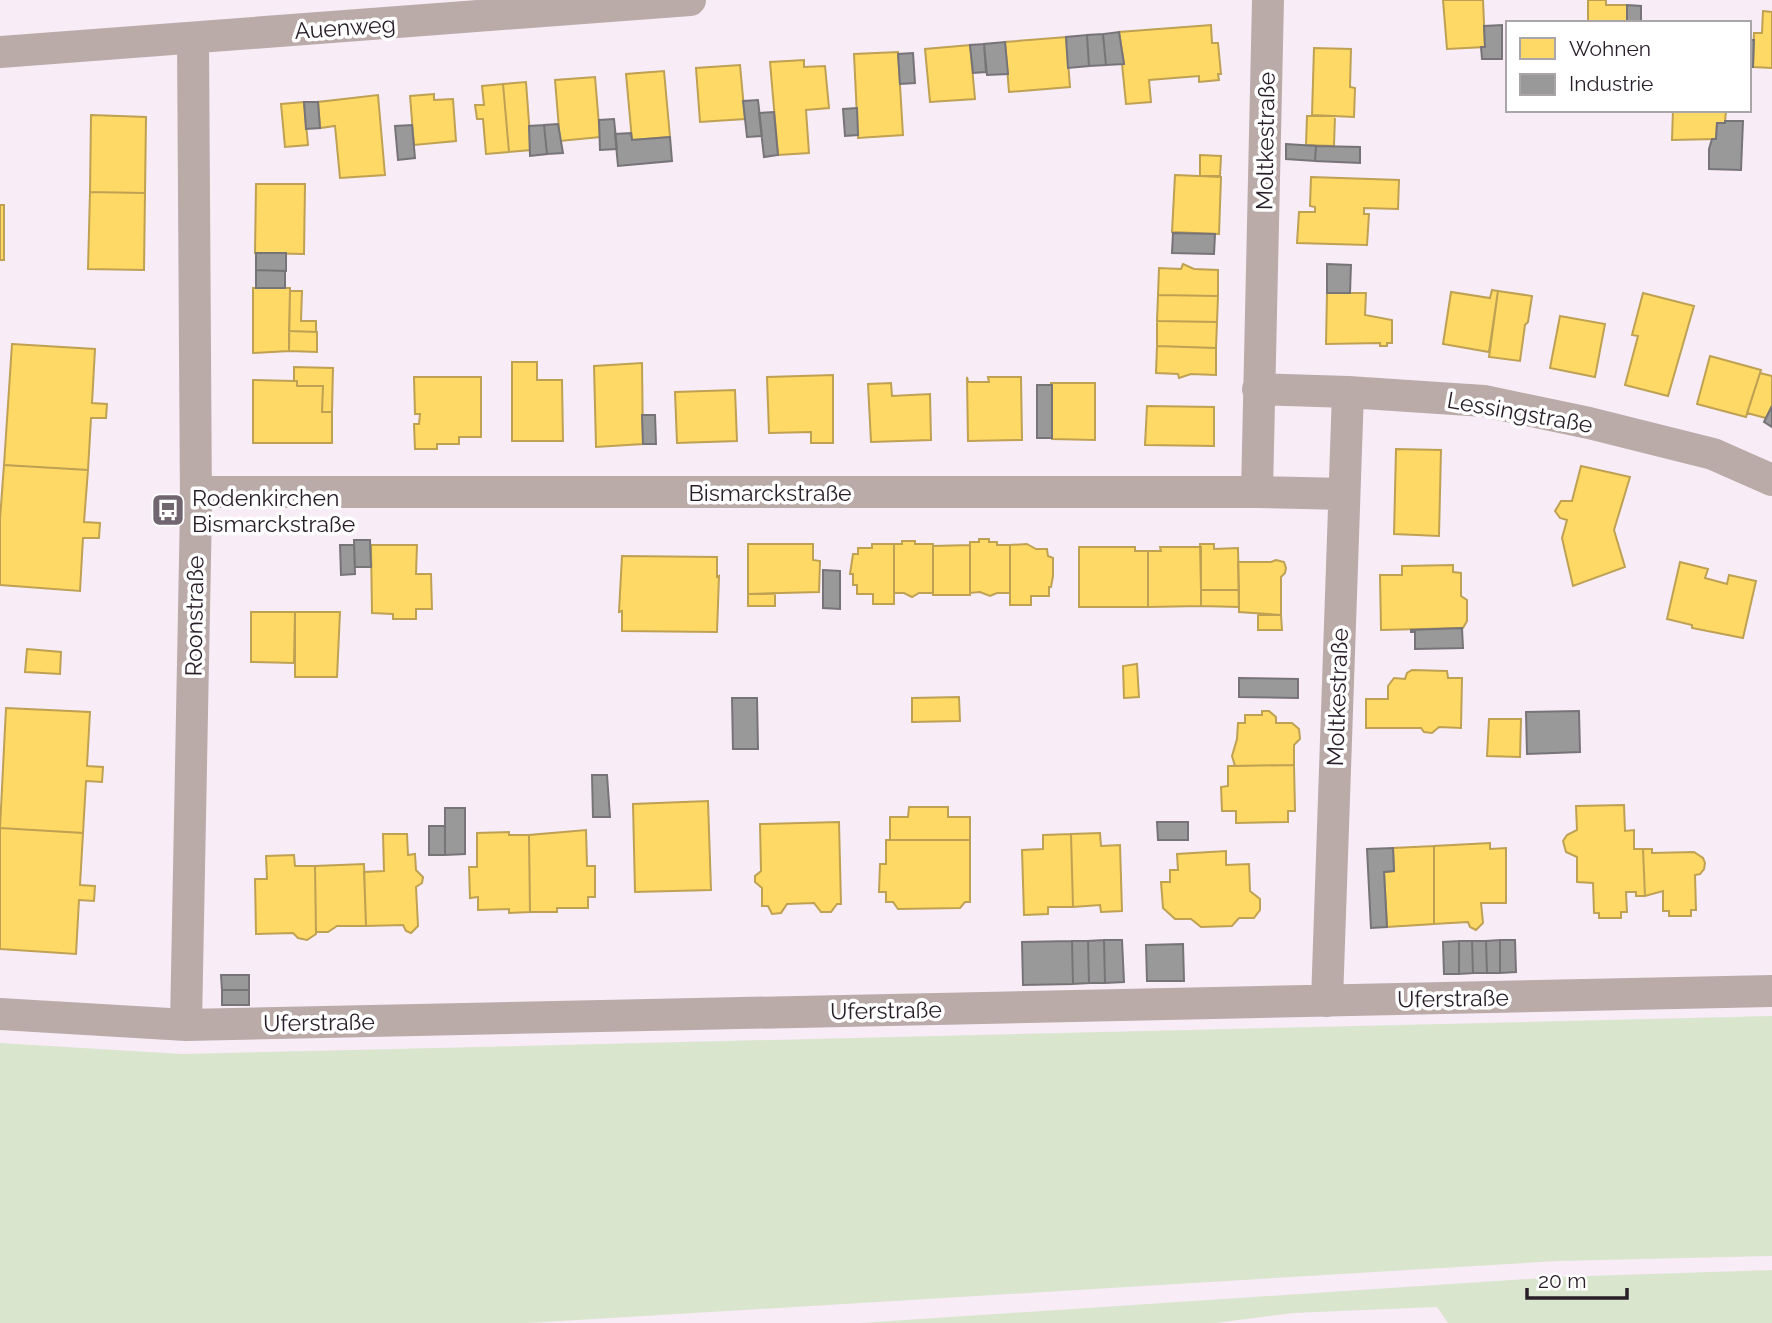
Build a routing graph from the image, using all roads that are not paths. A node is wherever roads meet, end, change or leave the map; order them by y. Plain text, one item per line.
1 (690, 0) edge
2 (1268, 0) edge
3 (478, 8) edge
4 (193, 39) junction
5 (0, 52) edge
6 (1258, 389) junction
7 (1348, 392) junction
8 (1772, 481) edge
9 (196, 492) junction
10 (1257, 492) junction
11 (1344, 494) junction
12 (1772, 991) edge
13 (1327, 1001) junction
14 (0, 1014) edge
15 (186, 1025) junction

1 - 3 street, Auenweg
2 - 6 street, Moltkestraße
3 - 4 street, Auenweg
4 - 5 street, Auenweg
4 - 9 street, Roonstraße
6 - 7 street, Lessingstraße
6 - 10 street, Moltkestraße
7 - 8 street, Lessingstraße
7 - 11 street, Moltkestraße
9 - 10 street, Bismarckstraße
9 - 15 street, Roonstraße
10 - 11 street, Bismarckstraße
11 - 13 street, Moltkestraße
12 - 13 street, Uferstraße
13 - 15 street, Uferstraße
14 - 15 street, Uferstraße

